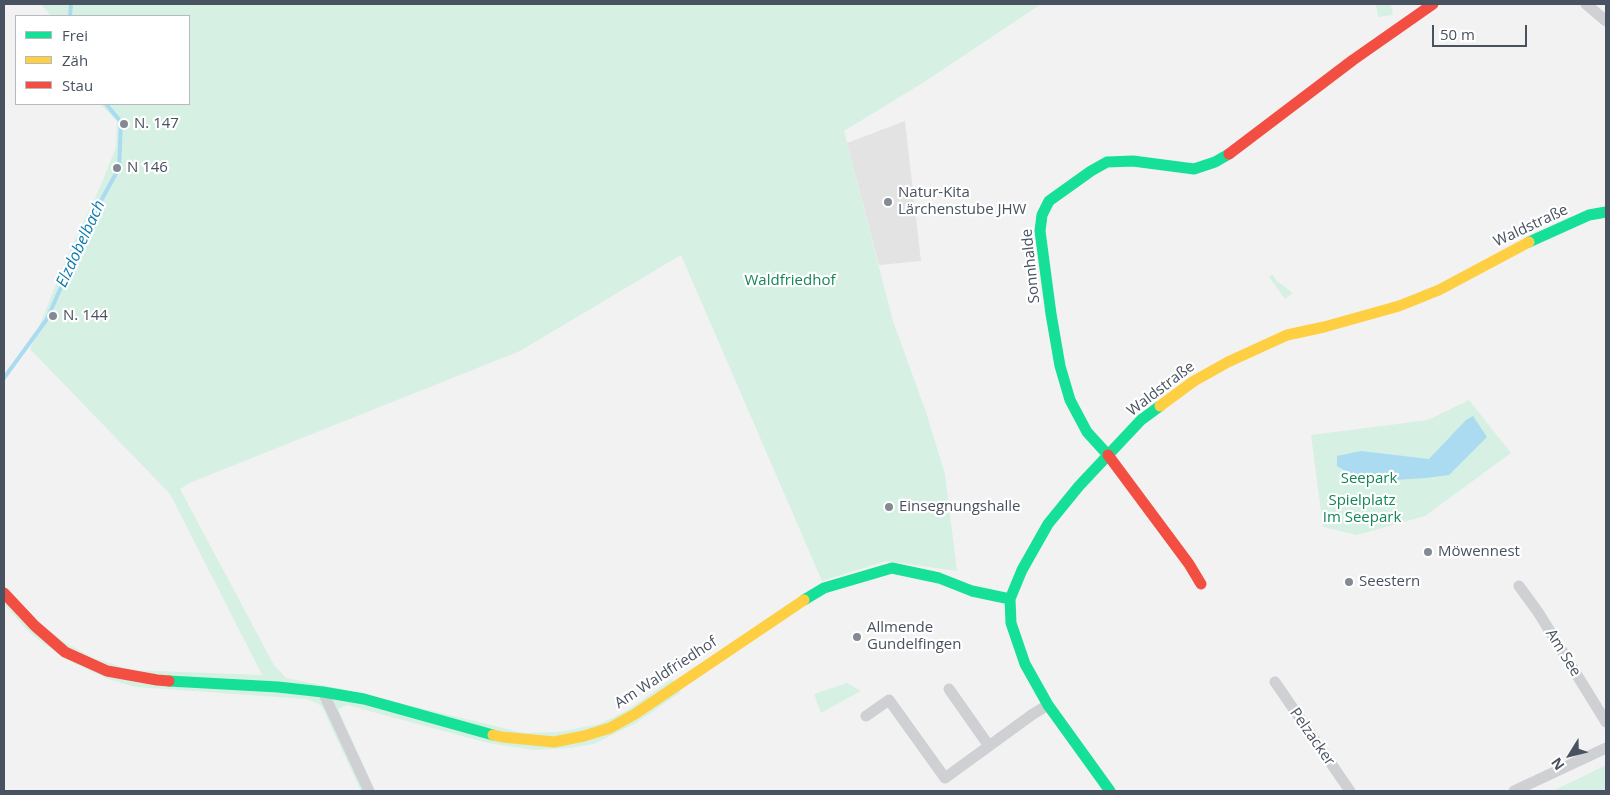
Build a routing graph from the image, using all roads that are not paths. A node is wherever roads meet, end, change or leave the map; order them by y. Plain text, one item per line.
1 (1433, 4) edge
2 (1586, 4) edge
3 (1606, 21) edge
4 (1606, 212) edge
5 (1108, 455) junction
6 (1201, 584) dead end
7 (1519, 586) dead end
8 (4, 593) edge
9 (1010, 599) junction
10 (1275, 682) dead end
11 (949, 690) dead end
12 (323, 692) junction
13 (1048, 705) junction
14 (866, 716) dead end
15 (1606, 722) edge
16 (989, 746) junction
17 (1606, 748) edge
18 (369, 791) edge
19 (1110, 791) edge
20 (1350, 791) edge
21 (1514, 791) edge

1 - 5 street, Sonnhalde
2 - 3 street
4 - 5 street, Waldstraße
5 - 6 street, Sonnhalde
5 - 9 street, Waldstraße
7 - 15 street, Am See
8 - 12 street, Am Waldfriedhof
9 - 12 street, Am Waldfriedhof
9 - 13 street, Waldstraße
10 - 20 street, Pelzacker
11 - 16 street
12 - 18 street
13 - 16 street
13 - 19 street, Waldstraße
14 - 16 street
17 - 21 street

